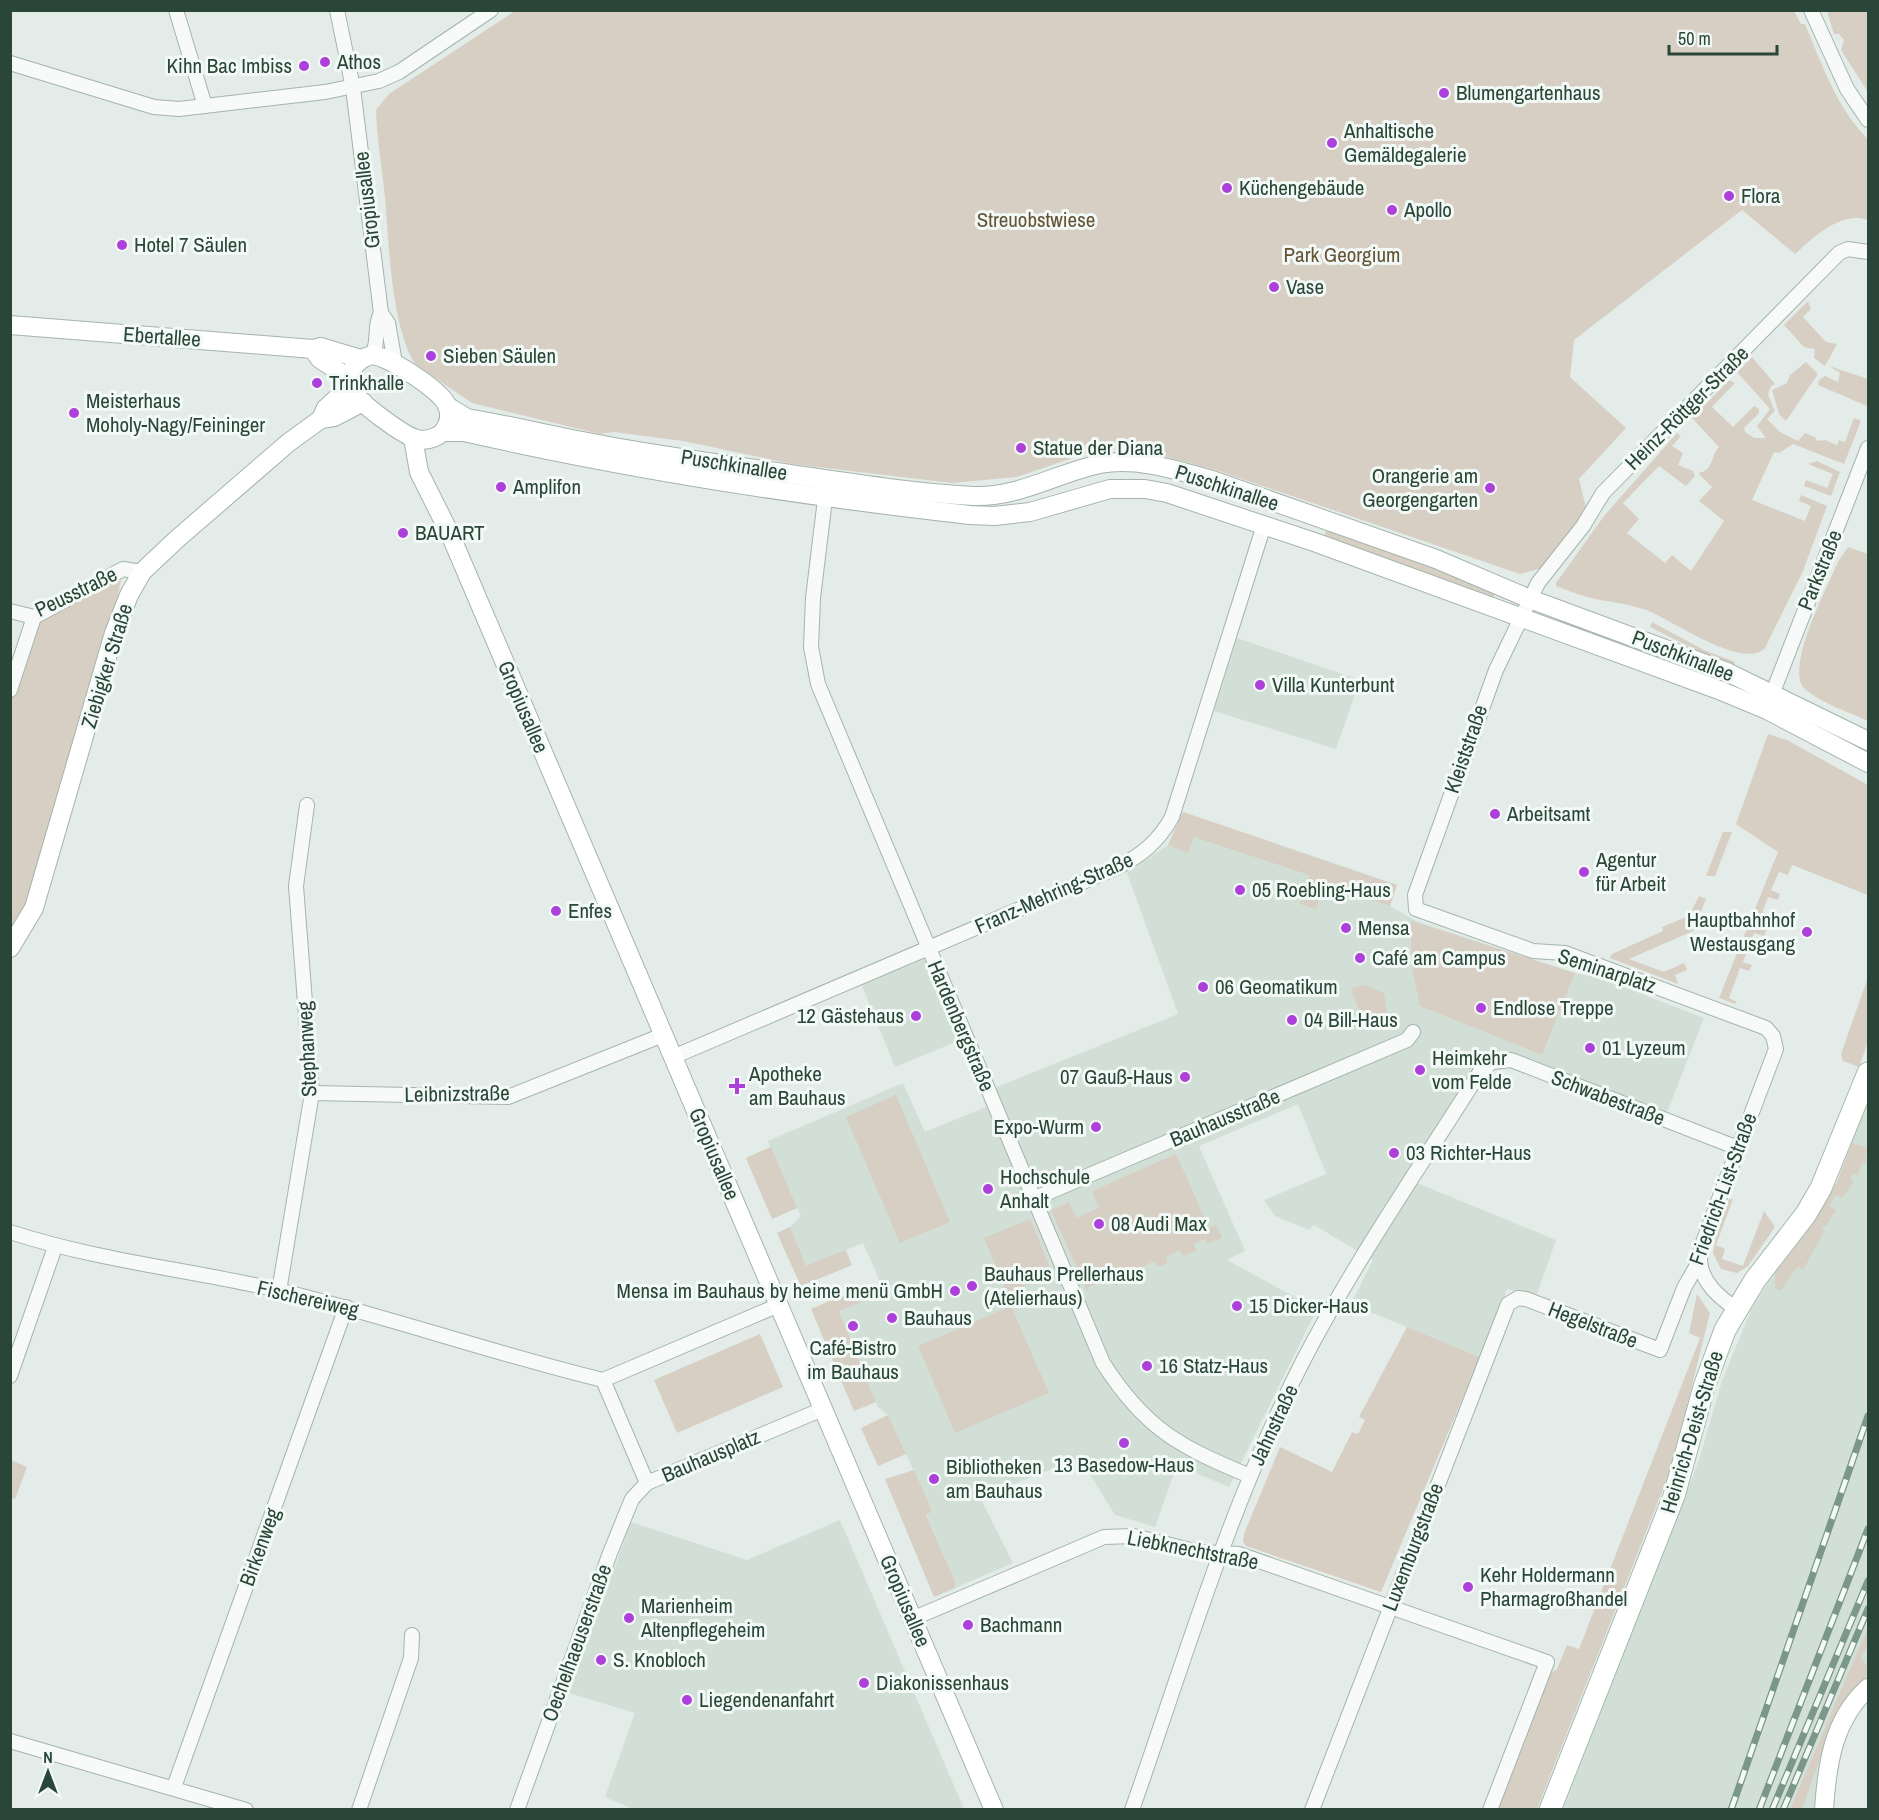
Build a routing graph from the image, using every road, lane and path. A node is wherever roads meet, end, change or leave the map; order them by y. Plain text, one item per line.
1 (176, 10) edge
2 (337, 10) edge
3 (491, 10) edge
4 (1811, 10) edge
5 (10, 63) edge
6 (353, 88) junction
7 (205, 106) junction
8 (1869, 120) edge
9 (1869, 252) edge
10 (381, 313) junction
11 (10, 325) edge
12 (313, 349) junction
13 (366, 357) junction
14 (395, 363) junction
15 (351, 382) junction
16 (363, 402) junction
17 (447, 406) junction
18 (321, 419) junction
19 (439, 435) junction
20 (413, 438) junction
21 (1869, 448) edge
22 (434, 499) junction
23 (825, 499) junction
24 (1264, 525) junction
25 (142, 572) junction
26 (1530, 599) junction
27 (10, 611) edge
28 (34, 617) junction
29 (1522, 617) junction
30 (10, 690) edge
31 (1773, 692) junction
32 (1869, 741) edge
33 (1869, 763) edge
34 (307, 805) dead end
35 (1414, 905) joint
36 (10, 948) edge
37 (928, 948) junction
38 (1766, 1028) joint
39 (1413, 1032) dead end
40 (663, 1035) junction
41 (673, 1057) junction
42 (1480, 1072) joint
43 (1869, 1073) edge
44 (312, 1093) junction
45 (1737, 1148) junction
46 (1033, 1199) junction
47 (10, 1232) edge
48 (55, 1247) junction
49 (1700, 1260) junction
50 (279, 1291) junction
51 (1526, 1299) joint
52 (779, 1305) junction
53 (346, 1307) junction
54 (1736, 1309) junction
55 (1660, 1350) joint
56 (10, 1376) edge
57 (603, 1380) junction
58 (823, 1408) junction
59 (1250, 1476) junction
60 (647, 1483) junction
61 (1221, 1552) junction
62 (1390, 1607) junction
63 (912, 1619) junction
64 (412, 1635) dead end
65 (1869, 1688) edge
66 (10, 1741) edge
67 (174, 1786) junction
68 (246, 1809) edge
69 (359, 1809) edge
70 (517, 1809) edge
71 (994, 1809) edge
72 (1132, 1809) edge
73 (1312, 1809) edge
74 (1490, 1809) edge
75 (1550, 1809) edge
76 (1824, 1809) edge

1 - 7 street
2 - 6 street, Gropiusallee
3 - 6 street
4 - 8 street
5 - 7 street
6 - 7 street
6 - 10 street, Gropiusallee
9 - 26 street, Heinz-Röttger-Straße
10 - 13 street, Gropiusallee
10 - 14 street, Gropiusallee
11 - 12 main road, Ebertallee
12 - 13 main road, Ebertallee
12 - 15 main road
13 - 14 main road
13 - 15 main road
14 - 17 main road
15 - 16 main road
15 - 18 main road, Ziebigker Straße
16 - 18 main road, Ziebigker Straße
16 - 20 main road
17 - 19 main road
17 - 26 main road, Puschkinallee
18 - 25 main road, Ziebigker Straße
19 - 20 main road
19 - 22 main road, Gropiusallee
19 - 23 main road, Puschkinallee
20 - 22 main road, Gropiusallee
21 - 31 street, Parkstraße
22 - 40 main road, Gropiusallee
23 - 24 main road, Puschkinallee
23 - 37 street, Hardenbergstraße
24 - 29 main road, Puschkinallee
24 - 37 street, Franz-Mehring-Straße
25 - 28 street, Peusstraße
25 - 36 main road, Ziebigker Straße
26 - 29 street, Kleiststraße
26 - 31 main road, Puschkinallee
27 - 28 street, Peusstraße
28 - 30 street
29 - 33 main road, Puschkinallee
29 - 35 street, Kleiststraße
31 - 32 main road, Puschkinallee
34 - 44 street, Stephanweg
35 - 38 street, Seminarplatz
37 - 41 street, Franz-Mehring-Straße
37 - 46 street, Hardenbergstraße
38 - 45 street, Friedrich-List-Straße
39 - 46 street, Bauhausstraße
40 - 41 main road, Gropiusallee
40 - 44 street, Leibnizstraße
41 - 52 main road, Gropiusallee
42 - 45 street, Schwabestraße
42 - 59 street, Jahnstraße
43 - 54 main road, Heinrich-Deist-Straße
44 - 50 street, Stephanweg
45 - 49 street, Friedrich-List-Straße
46 - 59 street, Hardenbergstraße
47 - 48 street, Fischereiweg
48 - 50 street, Fischereiweg
48 - 56 street
49 - 54 street
49 - 55 street, Friedrich-List-Straße
50 - 53 street, Fischereiweg
51 - 55 street, Hegelstraße
51 - 62 street, Luxemburgstraße
52 - 57 street
52 - 58 main road, Gropiusallee
53 - 57 street, Fischereiweg
53 - 67 street, Birkenweg
54 - 75 main road, Heinrich-Deist-Straße
57 - 60 street, Bauhausplatz
58 - 60 street, Bauhausplatz
58 - 63 main road, Gropiusallee
59 - 61 street, Jahnstraße
60 - 70 street, Oechelhaeuserstraße
61 - 62 street, Liebknechtstraße
61 - 63 street, Liebknechtstraße
61 - 72 street, Jahnstraße
62 - 73 street, Luxemburgstraße
62 - 74 street, Liebknechtstraße
63 - 71 main road, Gropiusallee
64 - 69 street
65 - 76 main road
66 - 67 street
67 - 68 street

